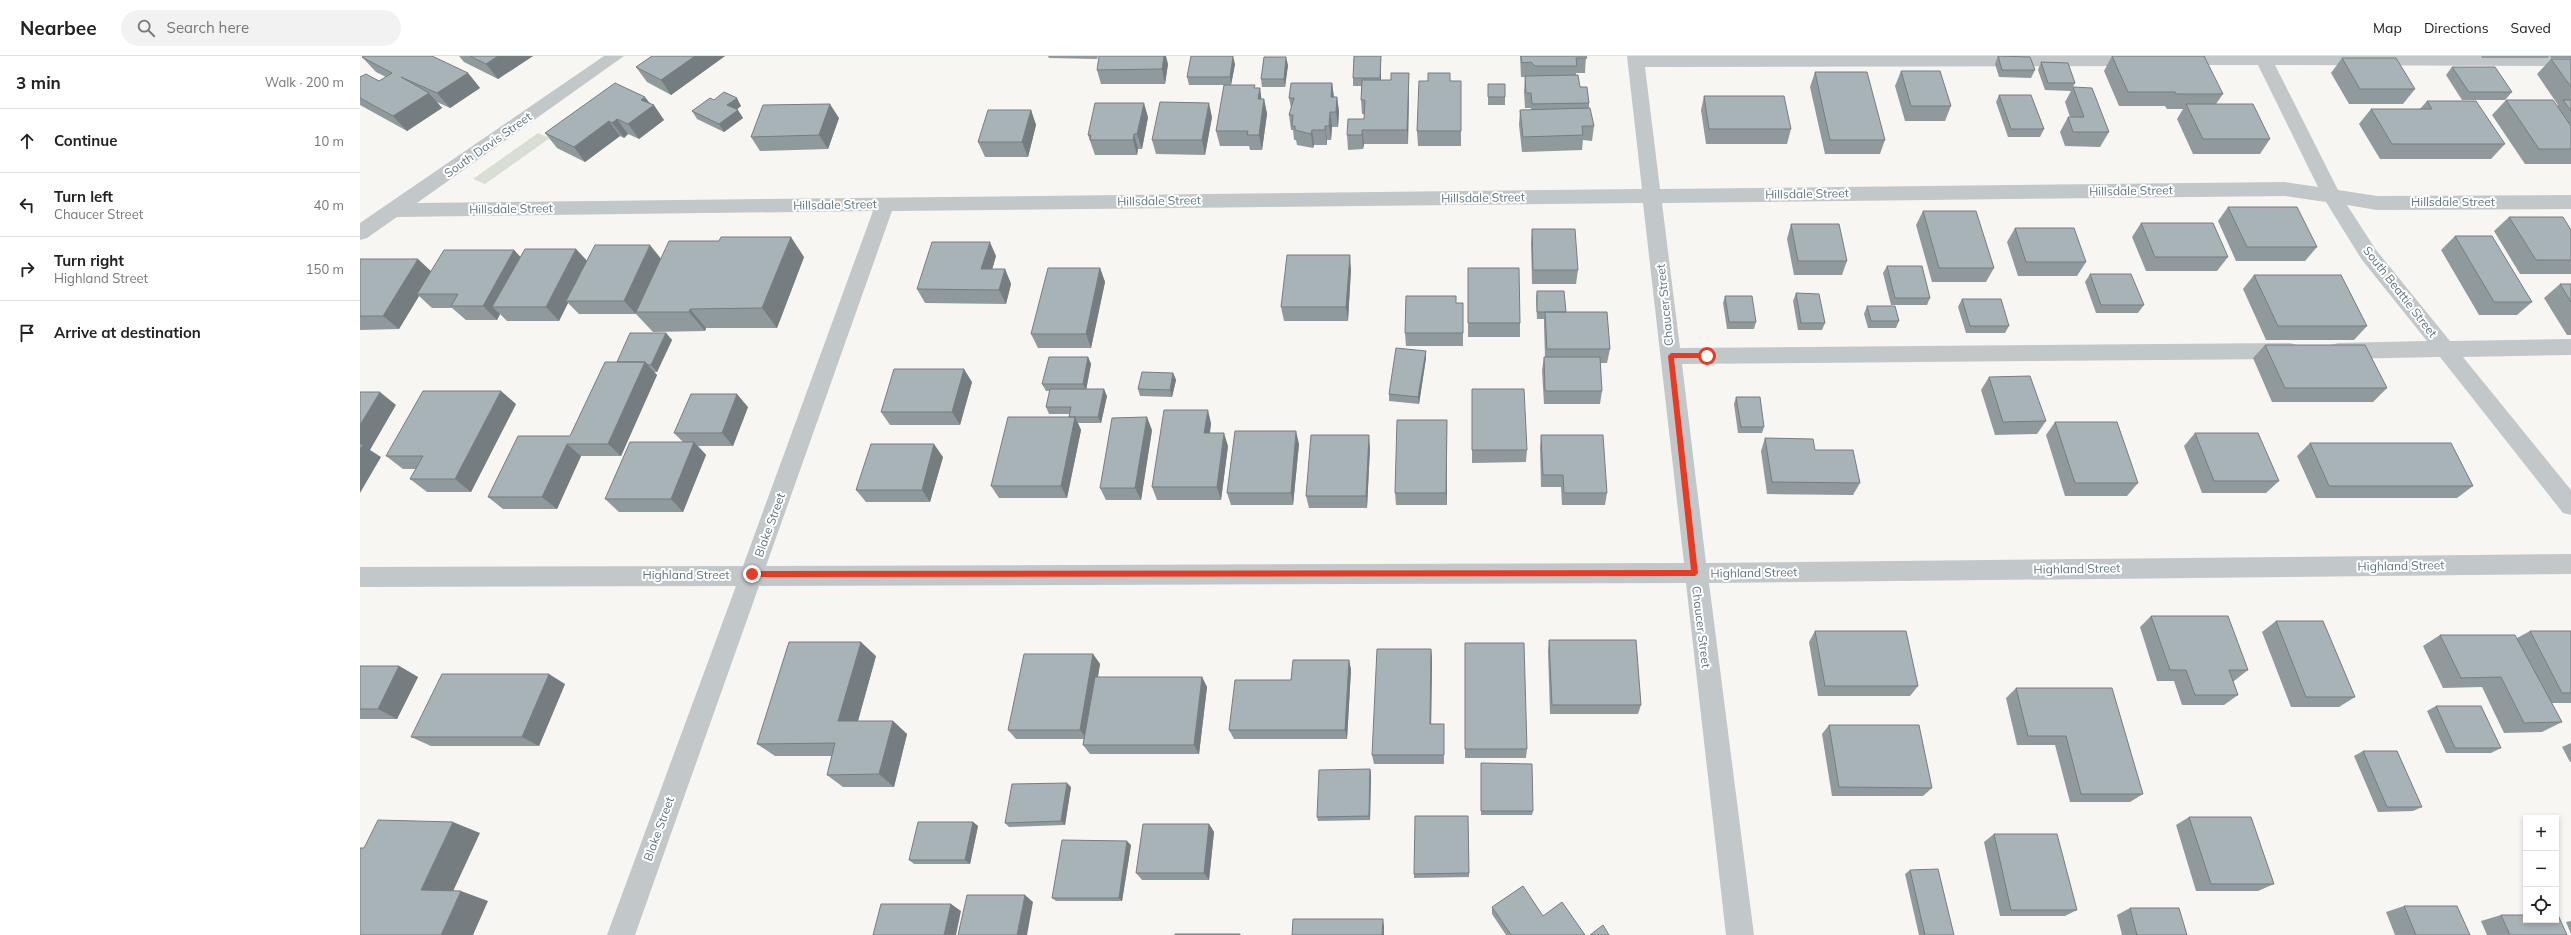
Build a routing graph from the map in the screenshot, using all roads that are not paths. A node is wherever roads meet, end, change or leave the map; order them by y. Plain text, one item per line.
1 (616, 56) edge
2 (1635, 58) edge
3 (2263, 58) edge
4 (2571, 60) edge
5 (1654, 196) junction
6 (2332, 196) junction
7 (2571, 202) edge
8 (885, 204) junction
9 (393, 210) junction
10 (360, 233) edge
11 (2571, 347) edge
12 (2445, 350) junction
13 (1671, 356) junction
14 (2571, 506) edge
15 (2571, 564) edge
16 (1695, 573) junction
17 (752, 574) junction
18 (360, 577) edge
19 (621, 935) edge
20 (1740, 935) edge

1 - 9 street, South Davis Street
2 - 3 street
2 - 5 street, Chaucer Street
3 - 4 street
3 - 6 street, South Beattie Street
5 - 6 street, Hillsdale Street
5 - 8 street, Hillsdale Street
5 - 13 street, Chaucer Street
6 - 7 street, Hillsdale Street
6 - 12 street, South Beattie Street
8 - 9 street, Hillsdale Street
8 - 17 street, Blake Street
9 - 10 street, South Davis Street
11 - 12 street
12 - 13 street
12 - 14 street, South Beattie Street
13 - 16 street, Chaucer Street
15 - 16 street, Highland Street
16 - 17 street, Highland Street
16 - 20 street, Chaucer Street
17 - 18 street, Highland Street
17 - 19 street, Blake Street

